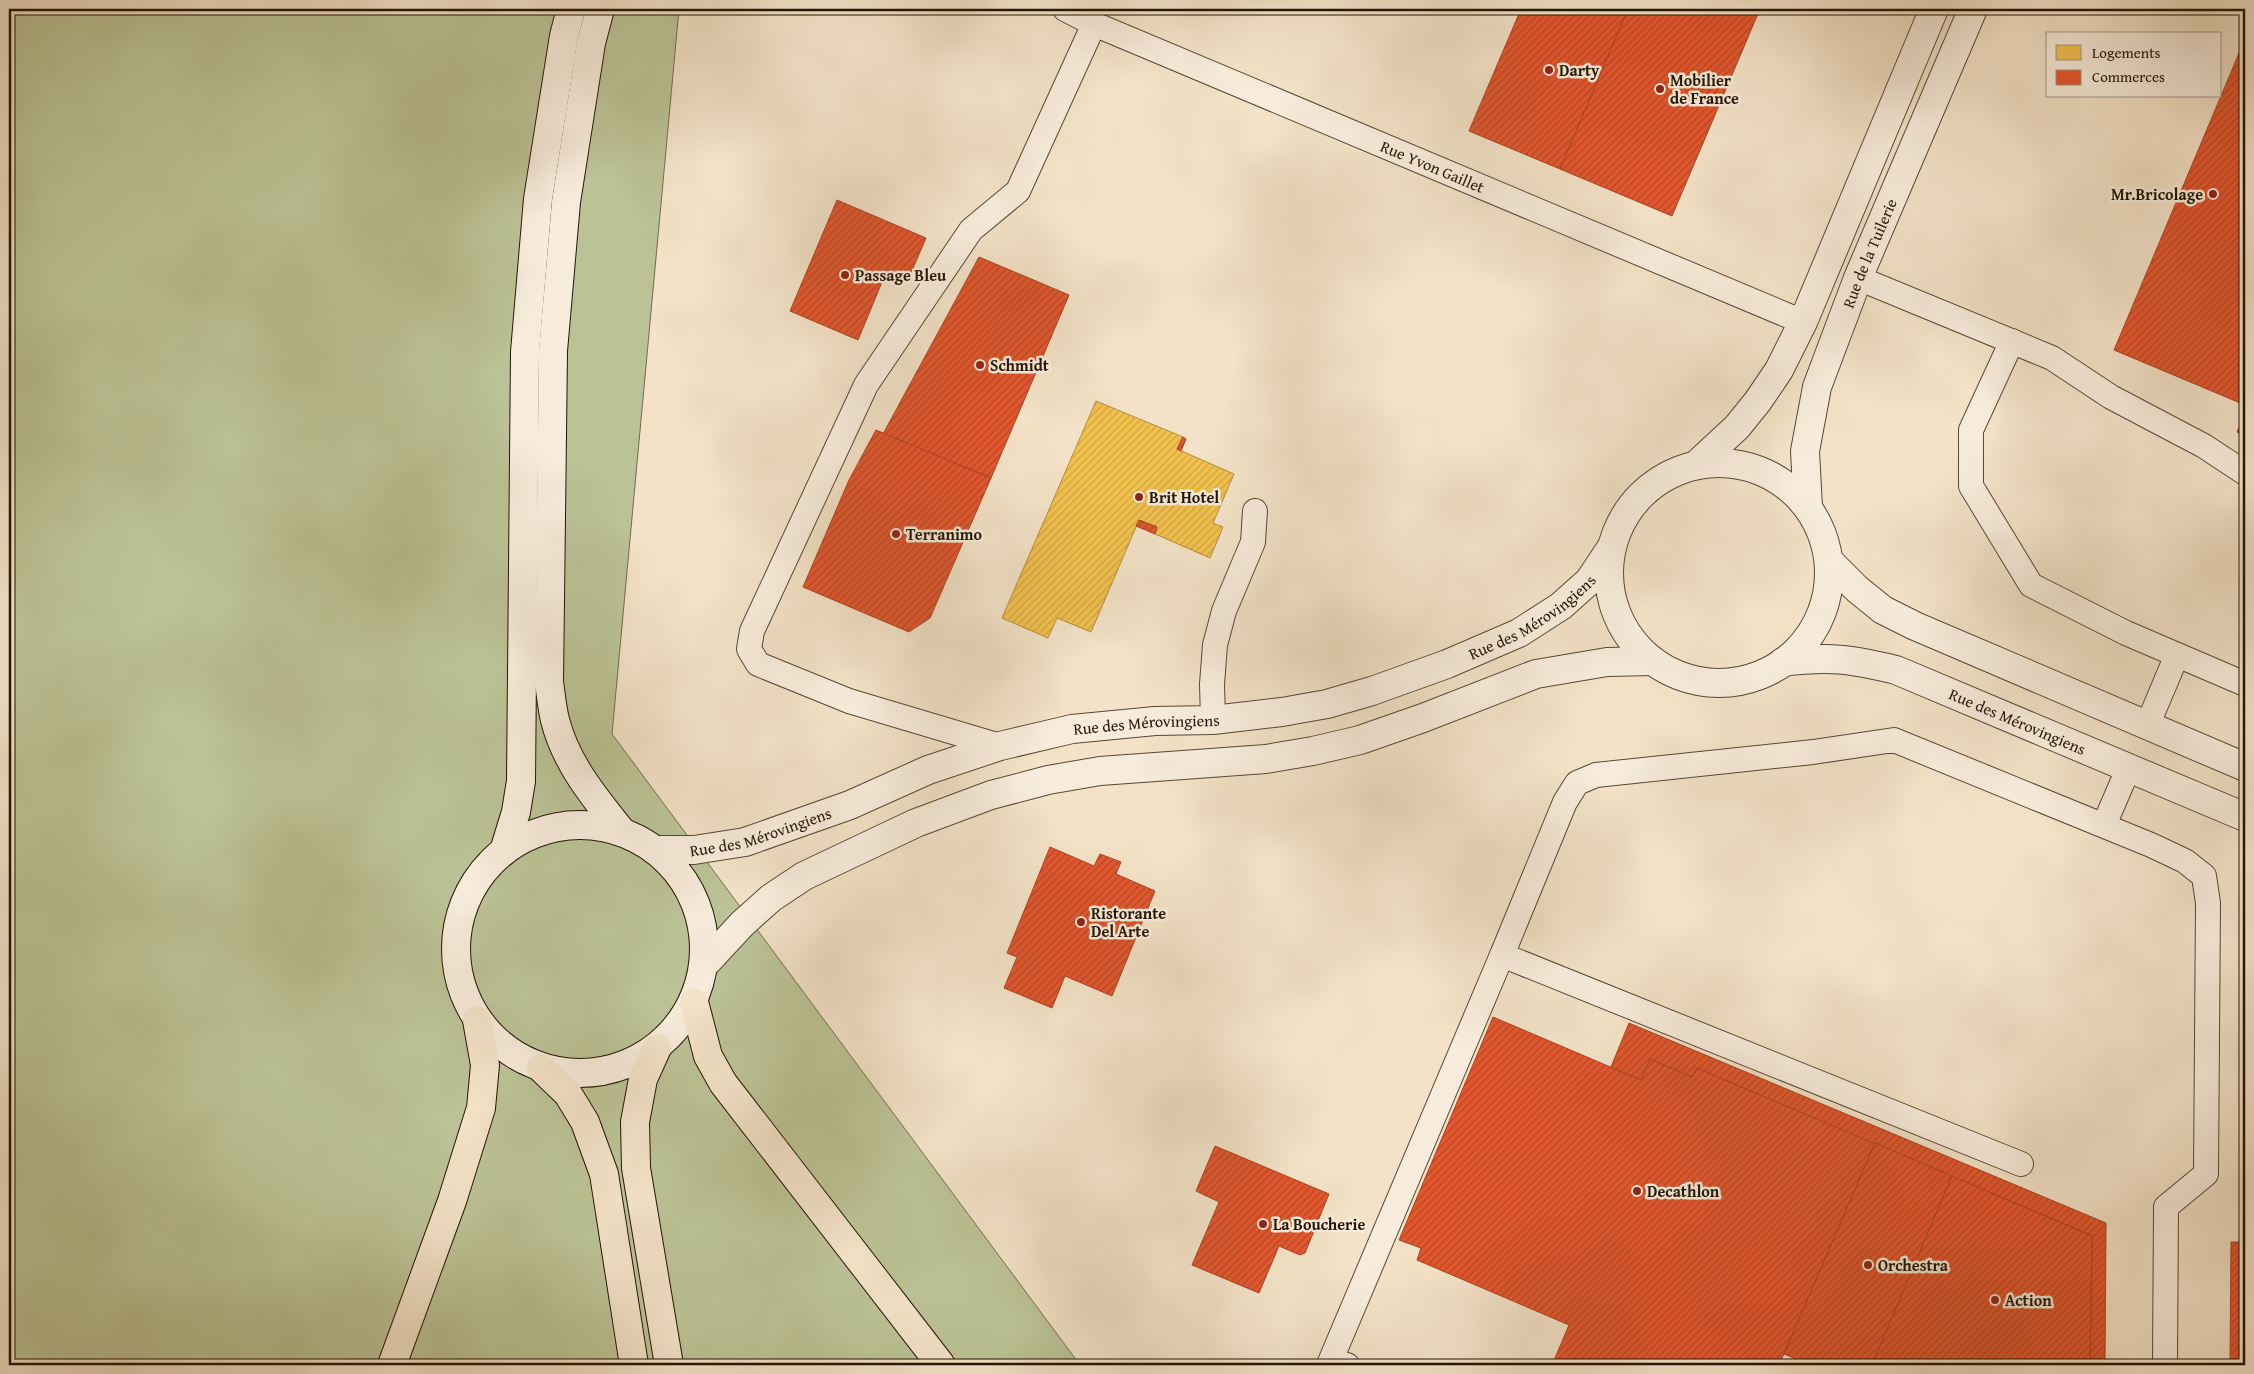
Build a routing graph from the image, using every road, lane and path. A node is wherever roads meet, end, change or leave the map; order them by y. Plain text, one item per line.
1 (571, 9) edge
2 (600, 9) edge
3 (1065, 9) edge
4 (1934, 9) edge
5 (1973, 9) edge
6 (1094, 24) junction
7 (1858, 278) junction
8 (1803, 322) junction
9 (2012, 341) junction
10 (1696, 466) junction
11 (2245, 473) edge
12 (1808, 507) junction
13 (1255, 511) dead end
14 (1612, 548) junction
15 (1829, 561) junction
16 (2177, 655) junction
17 (1653, 661) junction
18 (1783, 662) junction
19 (2245, 684) edge
20 (1213, 720) junction
21 (2146, 726) junction
22 (1000, 746) junction
23 (2129, 767) junction
24 (2245, 767) edge
25 (2245, 817) edge
26 (2104, 825) junction
27 (622, 832) junction
28 (655, 850) junction
29 (504, 851) junction
30 (1502, 955) junction
31 (704, 965) junction
32 (694, 1002) junction
33 (477, 1020) junction
34 (657, 1048) junction
35 (541, 1068) junction
36 (2022, 1164) dead end
37 (392, 1365) edge
38 (634, 1365) edge
39 (669, 1365) edge
40 (941, 1365) edge
41 (1347, 1365) edge
42 (2166, 1365) edge

1 - 29 street
2 - 27 street
3 - 6 lane, Rue Yvon Gaillet
4 - 8 street
5 - 7 street, Rue de la Tuilerie
6 - 8 lane, Rue Yvon Gaillet
6 - 22 lane
7 - 9 lane
7 - 12 street, Rue de la Tuilerie
8 - 10 street
9 - 11 lane
9 - 16 lane
10 - 12 street
10 - 14 street
12 - 15 street
13 - 20 lane
14 - 17 street
14 - 20 street, Rue des Mérovingiens
15 - 18 street
15 - 21 street
16 - 19 lane
16 - 21 lane
17 - 18 street
17 - 31 street
18 - 23 street, Rue des Mérovingiens
20 - 22 street, Rue des Mérovingiens
21 - 24 street
22 - 28 street, Rue des Mérovingiens
23 - 25 street, Rue des Mérovingiens
23 - 26 lane
26 - 30 lane
26 - 42 lane
27 - 28 street
27 - 29 street
28 - 31 street
29 - 33 street
30 - 36 lane
30 - 41 lane
31 - 32 street
32 - 34 street
32 - 40 highway
33 - 35 street
33 - 37 highway
34 - 35 street
34 - 39 highway
35 - 38 highway

